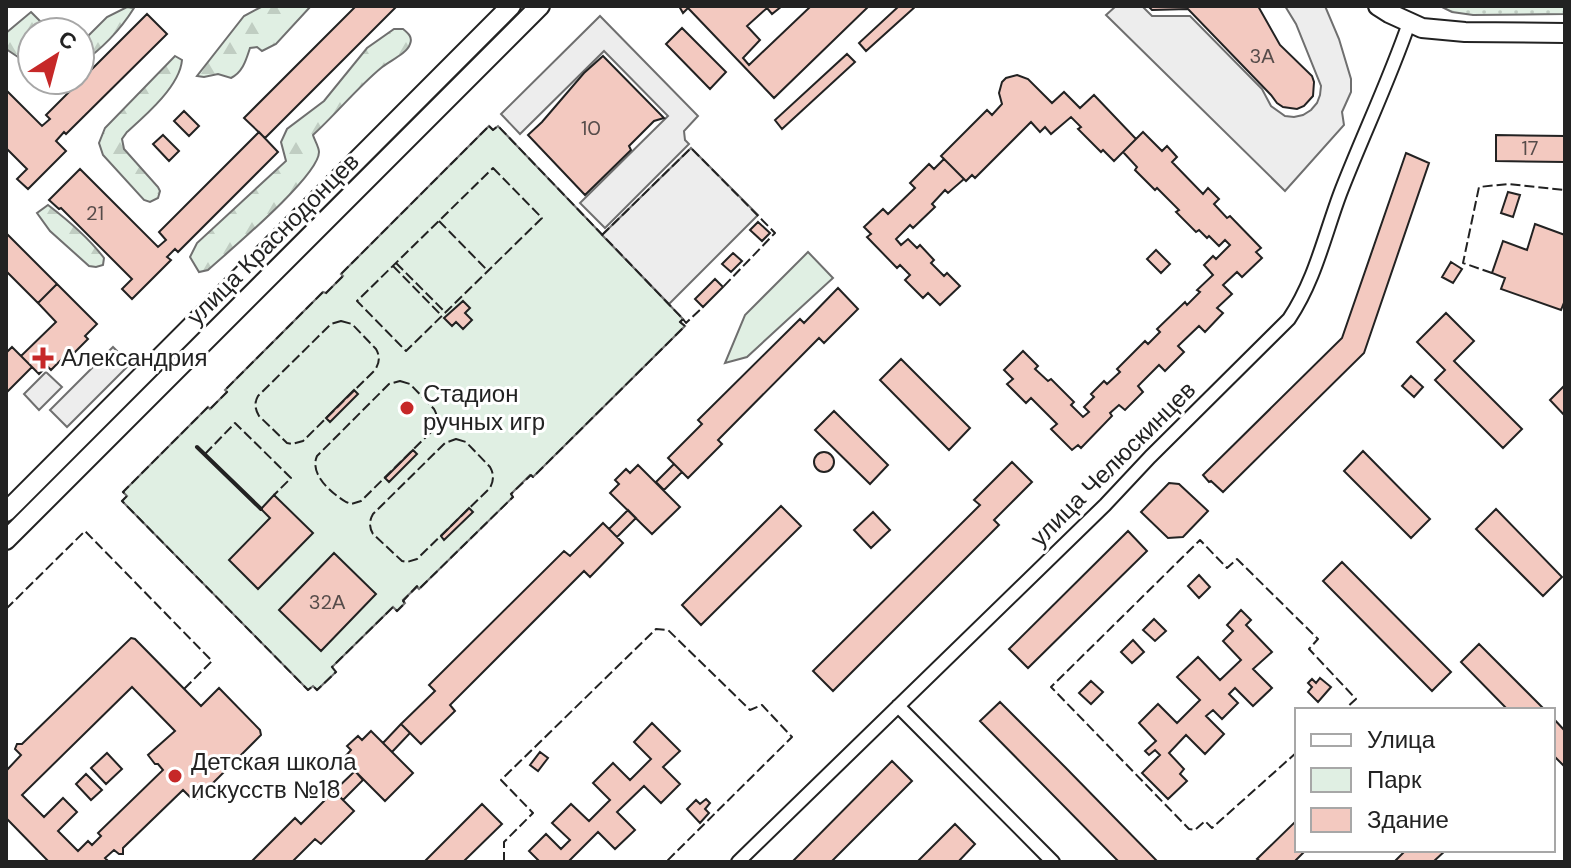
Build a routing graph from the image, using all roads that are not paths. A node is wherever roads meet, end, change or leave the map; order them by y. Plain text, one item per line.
1 (511, 6) edge
2 (540, 6) edge
3 (1378, 6) edge
4 (1409, 23) junction
5 (1565, 33) edge
6 (6, 512) edge
7 (6, 540) edge
8 (898, 706) junction
9 (738, 862) edge
10 (1053, 862) edge

1 - 6 main road, улица Краснодонцев
2 - 7 main road, улица Краснодонцев
3 - 4 main road
4 - 5 main road
4 - 8 street, улица Челюскинцев
8 - 9 street, улица Челюскинцев
8 - 10 street

